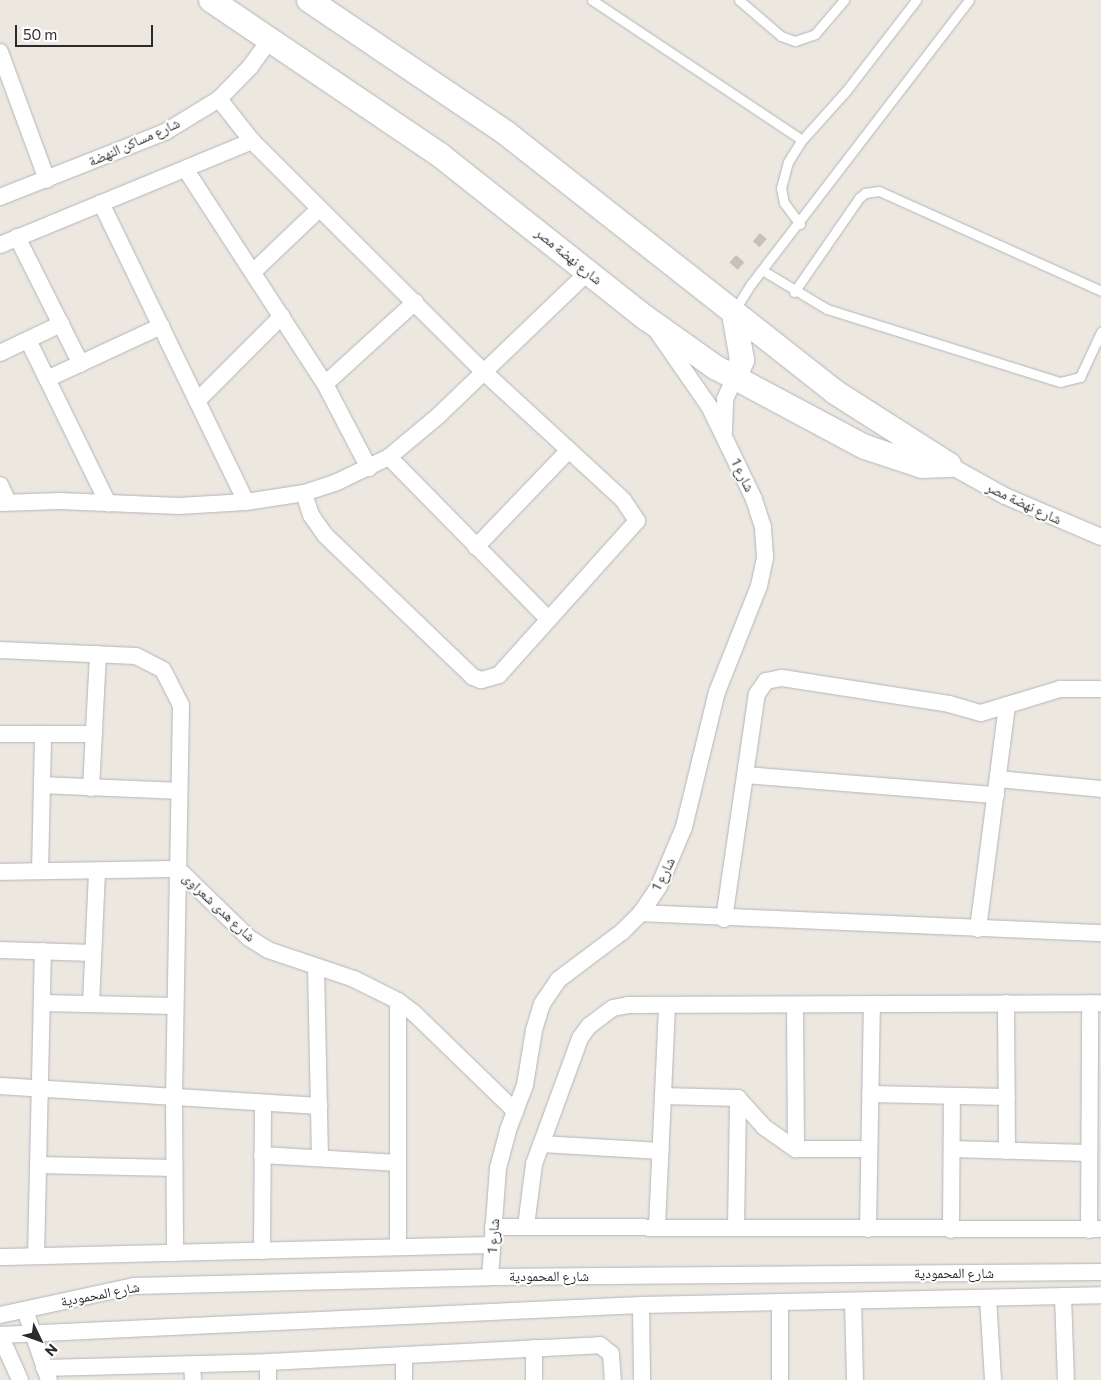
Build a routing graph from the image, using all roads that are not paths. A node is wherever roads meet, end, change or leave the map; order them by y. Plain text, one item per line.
1 (211, 0) edge
2 (310, 0) edge
3 (592, 0) edge
4 (739, 0) edge
5 (844, 0) edge
6 (916, 0) edge
7 (969, 0) edge
8 (270, 39) junction
9 (0, 52) edge
10 (4, 83) edge
11 (219, 99) junction
12 (802, 140) junction
13 (252, 141) junction
14 (186, 170) junction
15 (47, 180) junction
16 (0, 197) edge
17 (101, 203) junction
18 (319, 209) junction
19 (800, 224) junction
20 (17, 237) junction
21 (0, 246) edge
22 (762, 270) junction
23 (254, 271) junction
24 (588, 271) junction
25 (1101, 291) edge
26 (794, 292) junction
27 (416, 302) junction
28 (734, 314) junction
29 (282, 316) junction
30 (646, 318) junction
31 (61, 324) junction
32 (161, 326) junction
33 (1101, 332) edge
34 (28, 340) junction
35 (0, 353) edge
36 (81, 364) junction
37 (484, 372) junction
38 (47, 379) junction
39 (734, 380) junction
40 (325, 384) junction
41 (197, 401) junction
42 (725, 438) junction
43 (569, 450) junction
44 (389, 457) junction
45 (949, 466) junction
46 (369, 468) junction
47 (0, 486) edge
48 (304, 493) junction
49 (246, 502) junction
50 (4, 503) edge
51 (108, 504) junction
52 (1101, 536) edge
53 (476, 547) junction
54 (548, 619) junction
55 (0, 650) edge
56 (98, 654) junction
57 (1101, 689) edge
58 (1007, 705) junction
59 (0, 734) edge
60 (43, 734) junction
61 (94, 734) junction
62 (745, 774) junction
63 (42, 786) junction
64 (997, 787) junction
65 (92, 788) junction
66 (1101, 789) edge
67 (179, 791) junction
68 (178, 869) junction
69 (97, 871) junction
70 (0, 872) edge
71 (40, 872) junction
72 (641, 913) junction
73 (724, 918) junction
74 (978, 929) junction
75 (1101, 934) edge
76 (0, 950) edge
77 (44, 951) junction
78 (93, 953) junction
79 (316, 968) junction
80 (398, 1001) junction
81 (42, 1002) junction
82 (1095, 1002) edge
83 (1006, 1003) junction
84 (91, 1004) junction
85 (872, 1004) junction
86 (176, 1006) junction
87 (667, 1006) junction
88 (795, 1006) junction
89 (1095, 1082) edge
90 (0, 1086) edge
91 (40, 1089) junction
92 (870, 1094) junction
93 (663, 1096) junction
94 (952, 1096) junction
95 (174, 1097) junction
96 (1007, 1097) junction
97 (738, 1098) junction
98 (263, 1103) junction
99 (319, 1106) junction
100 (515, 1111) junction
101 (541, 1144) junction
102 (796, 1149) junction
103 (869, 1149) junction
104 (952, 1149) junction
105 (661, 1151) junction
106 (1007, 1151) junction
107 (1089, 1153) junction
108 (262, 1155) junction
109 (320, 1158) junction
110 (398, 1163) junction
111 (38, 1165) junction
112 (174, 1168) junction
113 (493, 1226) junction
114 (526, 1226) junction
115 (658, 1227) junction
116 (736, 1228) junction
117 (868, 1229) junction
118 (951, 1230) junction
119 (1095, 1230) edge
120 (492, 1245) junction
121 (398, 1247) junction
122 (262, 1251) junction
123 (175, 1253) junction
124 (36, 1256) junction
125 (0, 1257) edge
126 (1101, 1272) edge
127 (679, 1276) junction
128 (490, 1277) junction
129 (1101, 1295) edge
130 (1063, 1296) junction
131 (988, 1298) junction
132 (780, 1302) junction
133 (853, 1302) junction
134 (682, 1304) junction
135 (641, 1305) junction
136 (25, 1310) junction
137 (0, 1315) edge
138 (33, 1334) junction
139 (0, 1335) edge
140 (534, 1348) junction
141 (404, 1355) junction
142 (268, 1362) junction
143 (193, 1372) edge
144 (46, 1374) edge
145 (20, 1380) edge
146 (268, 1380) edge
147 (404, 1380) edge
148 (534, 1380) edge
149 (613, 1380) edge
150 (642, 1380) edge
151 (780, 1380) edge
152 (855, 1380) edge
153 (993, 1380) edge
154 (1066, 1380) edge

1 - 8 street, شارع نهضة مصر
2 - 28 street, شارع نهضة مصر
3 - 12 lane
4 - 5 lane
6 - 12 lane
7 - 19 lane
8 - 11 street, شارع مساكن النهضة
8 - 24 street, شارع نهضة مصر
9 - 10 street
10 - 15 street
11 - 13 street
11 - 15 street, شارع مساكن النهضة
12 - 19 lane
13 - 14 street
13 - 18 street
14 - 17 street
14 - 23 street
15 - 16 street, شارع مساكن النهضة
17 - 20 street
17 - 32 street
18 - 23 street
18 - 27 street
19 - 22 lane
20 - 21 street
20 - 31 street
22 - 26 lane
22 - 28 lane
23 - 29 street
24 - 30 street, شارع نهضة مصر
24 - 37 street
25 - 26 lane
26 - 33 lane
27 - 37 street
27 - 40 street
28 - 39 street
28 - 45 street, شارع نهضة مصر
29 - 40 street
29 - 41 street
30 - 39 street, شارع نهضة مصر
30 - 42 street, شارع 1
31 - 34 street
31 - 36 street
32 - 36 street
32 - 41 street
34 - 35 street
34 - 38 street
36 - 38 street
37 - 43 street
37 - 44 street
38 - 51 street
39 - 42 street, شارع 1
39 - 45 street, شارع نهضة مصر
40 - 46 street
41 - 49 street
42 - 72 street, شارع 1
43 - 53 street
43 - 54 street
44 - 46 street
44 - 53 street
45 - 52 street, شارع نهضة مصر
46 - 48 street
47 - 50 street
48 - 49 street
48 - 54 street
49 - 51 street
50 - 51 street
53 - 54 street
55 - 56 street, شارع هدى شعراوى
56 - 61 street
56 - 67 street, شارع هدى شعراوى
57 - 58 street
58 - 62 street
58 - 64 street
59 - 60 street
60 - 61 street
60 - 63 street
61 - 65 street
62 - 64 street
62 - 73 street
63 - 65 street
63 - 71 street
64 - 66 street
64 - 74 street
65 - 67 street
67 - 68 street, شارع هدى شعراوى
68 - 69 street
68 - 79 street, شارع هدى شعراوى
68 - 86 street
69 - 71 street
69 - 78 street
70 - 71 street
72 - 73 street
72 - 100 street, شارع 1
73 - 74 street
74 - 75 street
76 - 77 street
77 - 78 street
77 - 81 street
78 - 84 street
79 - 80 street, شارع هدى شعراوى
79 - 99 street
80 - 100 street, شارع هدى شعراوى
80 - 110 street
81 - 84 street
81 - 91 street
82 - 83 street
82 - 89 street
83 - 85 street
83 - 96 street
84 - 86 street
85 - 88 street
85 - 92 street
86 - 95 street
87 - 88 street
87 - 93 street
87 - 101 street
88 - 102 street
89 - 107 street
90 - 91 street
91 - 95 street
91 - 111 street
92 - 94 street
92 - 103 street
93 - 97 street
93 - 105 street
94 - 96 street
94 - 104 street
95 - 98 street
95 - 112 street
96 - 106 street
97 - 102 street
97 - 116 street
98 - 99 street
98 - 108 street
99 - 109 street
100 - 113 street, شارع 1
101 - 105 street
101 - 114 street
102 - 103 street
103 - 117 street
104 - 106 street
104 - 118 street
105 - 115 street
106 - 107 street
107 - 119 street
108 - 109 street
108 - 122 street
109 - 110 street
110 - 121 street
111 - 112 street
111 - 124 street
112 - 123 street
113 - 114 street
113 - 120 street, شارع 1
114 - 115 street
115 - 116 street
116 - 117 street
117 - 118 street
118 - 119 street
120 - 121 street
120 - 128 street, شارع 1
121 - 122 street
122 - 123 street
123 - 124 street
124 - 125 street
126 - 127 street, شارع المحمودية
127 - 128 street, شارع المحمودية
127 - 134 street
128 - 136 street, شارع المحمودية
129 - 130 street, شارع المحمودية
130 - 131 street, شارع المحمودية
130 - 154 street
131 - 133 street, شارع المحمودية
131 - 153 street
132 - 133 street, شارع المحمودية
132 - 134 street, شارع المحمودية
132 - 151 street
133 - 152 street
134 - 135 street, شارع المحمودية
135 - 138 street, شارع المحمودية
135 - 150 street
136 - 137 street, شارع المحمودية
136 - 138 street
138 - 139 street, شارع المحمودية
138 - 144 street
139 - 145 street
140 - 141 street
140 - 148 street
140 - 149 street
141 - 142 street
141 - 147 street
142 - 143 street
142 - 146 street
143 - 144 street

